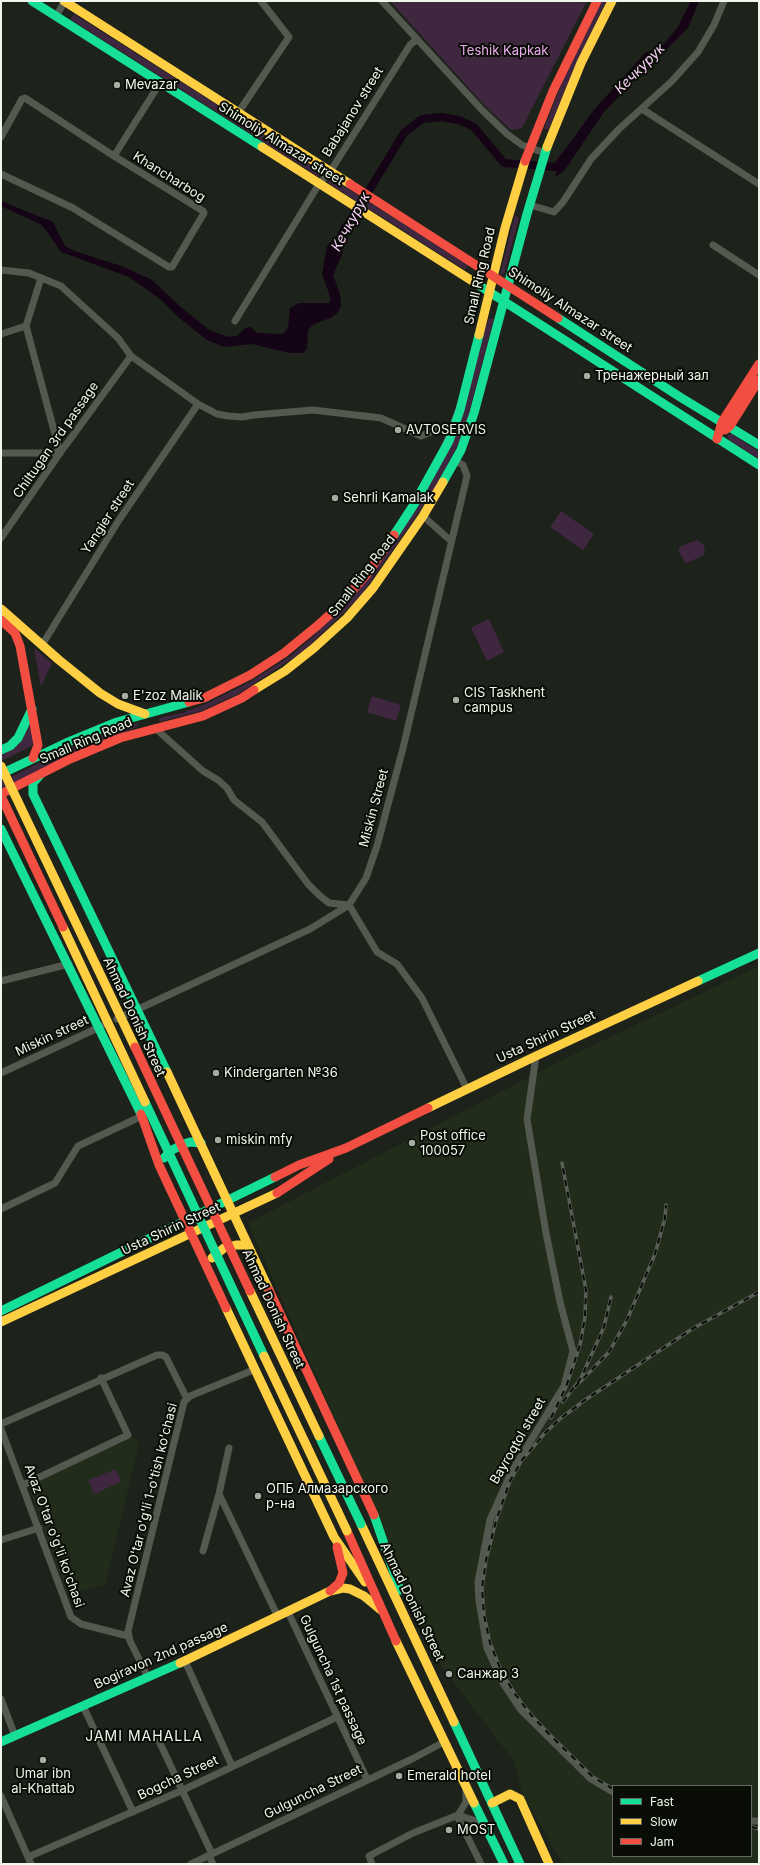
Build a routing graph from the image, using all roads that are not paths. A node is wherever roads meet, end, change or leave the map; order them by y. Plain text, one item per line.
1 (32, 1) edge
2 (65, 1) edge
3 (261, 1) edge
4 (382, 1) edge
5 (597, 1) edge
6 (612, 1) edge
7 (724, 1) edge
8 (56, 16) junction
9 (417, 39) junction
10 (160, 83) junction
11 (642, 109) junction
12 (238, 113) junction
13 (1, 136) edge
14 (529, 149) junction
15 (545, 154) junction
16 (114, 156) junction
17 (330, 172) junction
18 (1, 174) edge
19 (319, 184) junction
20 (759, 184) edge
21 (530, 205) junction
22 (713, 244) dead end
23 (1, 270) edge
24 (759, 275) edge
25 (494, 276) junction
26 (42, 278) junction
27 (508, 285) junction
28 (490, 292) junction
29 (504, 301) junction
30 (235, 321) dead end
31 (26, 326) junction
32 (1, 334) edge
33 (131, 356) junction
34 (759, 364) edge
35 (759, 380) edge
36 (198, 404) junction
37 (726, 424) junction
38 (453, 429) junction
39 (716, 439) junction
40 (759, 445) edge
41 (1, 453) edge
42 (60, 453) junction
43 (456, 461) junction
44 (759, 465) edge
45 (424, 516) junction
46 (1, 538) edge
47 (451, 541) junction
48 (1, 609) edge
49 (14, 619) junction
50 (1, 620) edge
51 (42, 645) junction
52 (32, 709) junction
53 (145, 714) junction
54 (152, 729) junction
55 (1, 750) edge
56 (33, 758) junction
57 (1, 766) edge
58 (1, 774) edge
59 (40, 775) junction
60 (1, 795) edge
61 (1, 829) edge
62 (349, 905) junction
63 (759, 953) edge
64 (69, 964) junction
65 (1, 981) edge
66 (136, 1010) junction
67 (99, 1028) junction
68 (536, 1056) junction
69 (1, 1074) edge
70 (467, 1089) junction
71 (142, 1116) junction
72 (201, 1143) junction
73 (346, 1148) junction
74 (159, 1165) junction
75 (227, 1201) junction
76 (1, 1209) edge
77 (233, 1214) junction
78 (185, 1221) junction
79 (191, 1234) junction
80 (248, 1245) junction
81 (206, 1266) junction
82 (1, 1311) edge
83 (1, 1322) edge
84 (256, 1369) junction
85 (101, 1378) junction
86 (187, 1398) junction
87 (1, 1424) edge
88 (1, 1429) edge
89 (229, 1448) dead end
90 (23, 1485) junction
91 (219, 1494) junction
92 (39, 1528) junction
93 (334, 1537) junction
94 (1, 1540) edge
95 (203, 1551) dead end
96 (330, 1591) junction
97 (377, 1601) junction
98 (382, 1610) junction
99 (288, 1612) junction
100 (278, 1617) junction
101 (128, 1636) junction
102 (424, 1657) junction
103 (184, 1661) junction
104 (148, 1677) junction
105 (1, 1699) edge
106 (83, 1706) junction
107 (337, 1717) junction
108 (15, 1736) junction
109 (159, 1741) dead end
110 (1, 1742) edge
111 (444, 1742) junction
112 (232, 1766) junction
113 (367, 1779) junction
114 (466, 1787) junction
115 (183, 1790) junction
116 (612, 1791) edge
117 (1, 1796) edge
118 (492, 1803) junction
119 (133, 1812) junction
120 (458, 1815) junction
121 (488, 1832) junction
122 (210, 1855) junction
123 (30, 1861) edge
124 (191, 1864) edge
125 (213, 1864) edge
126 (372, 1864) edge
127 (481, 1864) edge
128 (504, 1864) edge
129 (520, 1864) edge
130 (549, 1864) edge

1 - 8 main road, Shimoliy Almazar street
2 - 8 street
2 - 12 main road, Shimoliy Almazar street
3 - 12 street
4 - 9 street
5 - 14 main road
6 - 15 main road
7 - 11 street
8 - 10 main road, Shimoliy Almazar street
9 - 14 street
9 - 17 street, Babajanov street
10 - 16 street
10 - 19 main road, Shimoliy Almazar street
11 - 20 street
11 - 21 street
12 - 17 main road, Shimoliy Almazar street
13 - 16 street, Khancharbog
14 - 15 street
14 - 25 main road, Small Ring Road
15 - 21 main road
16 - 18 street, Khancharbog
17 - 19 street, Babajanov street
17 - 25 main road, Shimoliy Almazar street
19 - 28 main road, Shimoliy Almazar street
19 - 30 street, Babajanov street
21 - 27 main road
22 - 24 street
23 - 26 street
25 - 27 main road, Shimoliy Almazar street
25 - 28 main road, Small Ring Road
26 - 31 street
26 - 33 street
27 - 29 main road, Small Ring Road
27 - 37 main road, Shimoliy Almazar street
28 - 29 main road, Shimoliy Almazar street
28 - 38 main road, Small Ring Road
29 - 39 main road, Shimoliy Almazar street
29 - 43 main road, Small Ring Road
31 - 32 street
31 - 42 street
33 - 36 street
33 - 42 street, Chiltugan 3rd passage
34 - 37 main road
35 - 37 main road
36 - 38 street
36 - 51 street, Yangier street
37 - 39 main road
37 - 40 main road, Shimoliy Almazar street
38 - 53 main road, Small Ring Road
39 - 44 main road, Shimoliy Almazar street
41 - 42 street
42 - 46 street, Chiltugan 3rd passage
43 - 45 main road, Small Ring Road
43 - 47 street, Miskin Street
45 - 47 street
45 - 54 main road, Small Ring Road
47 - 62 street, Miskin Street
48 - 49 main road
49 - 51 main road
49 - 52 main road
50 - 52 main road
51 - 53 main road
52 - 55 main road
52 - 56 main road
53 - 54 main road
53 - 56 main road, Small Ring Road
54 - 59 main road, Small Ring Road
54 - 62 street
56 - 58 main road, Small Ring Road
57 - 102 main road, Ahmad Donish Street, bridge
59 - 60 main road, Small Ring Road
59 - 66 main road, Ahmad Donish Street
60 - 97 main road, Ahmad Donish Street, bridge
61 - 64 main road, Ahmad Donish Street
62 - 66 street, Miskin Street
62 - 70 street
63 - 68 main road, Usta Shirin Street
64 - 65 street
64 - 67 main road, Ahmad Donish Street
66 - 67 street, Miskin street
66 - 72 main road, Ahmad Donish Street
67 - 69 street, Miskin street
67 - 71 main road, Ahmad Donish Street
68 - 70 main road, Usta Shirin Street
68 - 116 street, Bayroqtol street
70 - 73 main road, Usta Shirin Street
71 - 74 main road, Ahmad Donish Street
71 - 76 street
72 - 74 main road
72 - 75 main road, Ahmad Donish Street
73 - 75 main road, Usta Shirin Street
73 - 77 main road, Usta Shirin Street
74 - 78 main road, Ahmad Donish Street
75 - 77 main road, Ahmad Donish Street
75 - 78 main road, Usta Shirin Street
77 - 79 main road, Usta Shirin Street
77 - 80 main road, Ahmad Donish Street
78 - 79 main road, Ahmad Donish Street
78 - 82 main road, Usta Shirin Street
79 - 81 main road, Ahmad Donish Street
79 - 83 main road, Usta Shirin Street
80 - 81 main road
80 - 102 main road, Ahmad Donish Street
81 - 84 main road, Ahmad Donish Street
84 - 86 street, Avaz O'tar o'g'li 1-o'tish ko'chasi
84 - 93 main road, Ahmad Donish Street
85 - 86 street
85 - 87 street
85 - 90 street
86 - 101 street, Avaz O'tar o'g'li 1-o'tish ko'chasi
88 - 90 street, Avaz O'tar o'g'li ko'chasi
89 - 91 street
90 - 92 street, Avaz O'tar o'g'li ko'chasi
91 - 95 street
91 - 100 street
92 - 94 street
92 - 101 street, Avaz O'tar o'g'li ko'chasi
93 - 96 main road
93 - 97 main road, Ahmad Donish Street
96 - 98 main road
96 - 99 main road, Bogiravon 2nd passage
97 - 98 main road, Ahmad Donish Street
98 - 111 main road, Ahmad Donish Street
99 - 100 main road, Bogiravon 2nd passage
99 - 107 street, Gulguncha 1st passage
100 - 103 main road, Bogiravon 2nd passage
101 - 104 street
102 - 118 main road, Ahmad Donish Street
103 - 104 main road, Bogiravon 2nd passage
103 - 112 street
104 - 106 main road, Bogiravon 2nd passage
105 - 108 street
106 - 108 main road, Bogiravon 2nd passage
106 - 119 street
107 - 112 street, Bogcha Street
107 - 113 street, Gulguncha 1st passage
108 - 110 main road, Bogiravon 2nd passage
109 - 115 street
111 - 113 street, Gulguncha Street
111 - 114 main road, Ahmad Donish Street
112 - 115 street, Bogcha Street
113 - 122 street, Gulguncha Street
114 - 120 street
114 - 121 main road, Ahmad Donish Street
115 - 119 street, Bogcha Street
115 - 122 street
117 - 123 street
118 - 129 main road, Ahmad Donish Street
118 - 130 main road
119 - 123 street, Bogcha Street
120 - 121 street
120 - 126 street
120 - 127 street
121 - 128 main road, Ahmad Donish Street
122 - 124 street, Gulguncha Street
122 - 125 street

